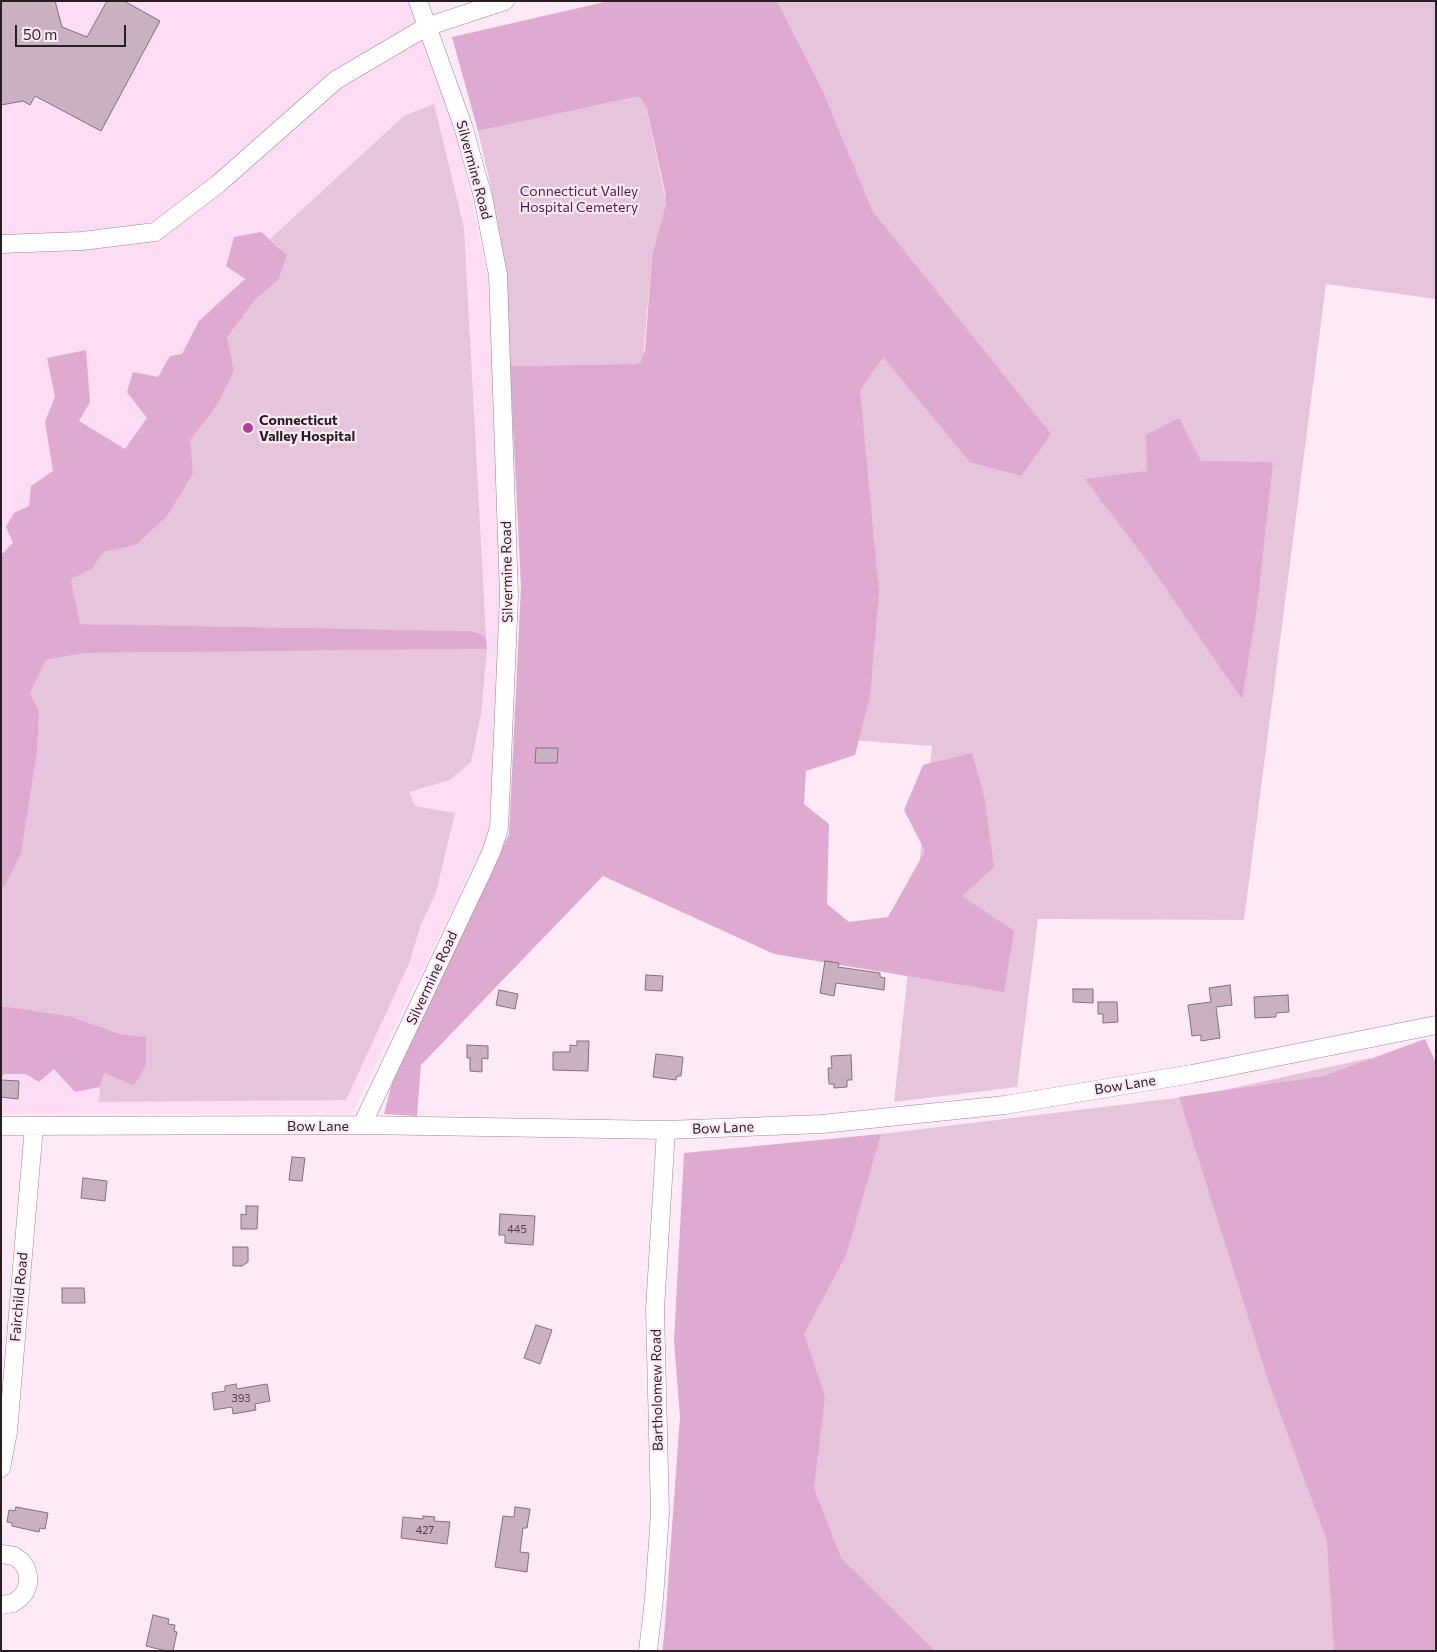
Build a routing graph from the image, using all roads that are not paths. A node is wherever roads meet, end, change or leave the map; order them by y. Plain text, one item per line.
1 (418, 1) edge
2 (505, 1) edge
3 (426, 27) junction
4 (1, 244) edge
5 (1436, 1025) edge
6 (1, 1126) edge
7 (34, 1126) junction
8 (362, 1126) junction
9 (666, 1130) junction
10 (1, 1468) edge
11 (1, 1554) edge
12 (1, 1605) edge
13 (648, 1651) edge

1 - 3 street, Silvermine Road
2 - 3 street
3 - 4 street
3 - 8 street, Silvermine Road
5 - 9 street, Bow Lane
6 - 7 street, Bow Lane
7 - 8 street, Bow Lane
7 - 10 street, Fairchild Road
8 - 9 street, Bow Lane
9 - 13 street, Bartholomew Road
11 - 12 street

